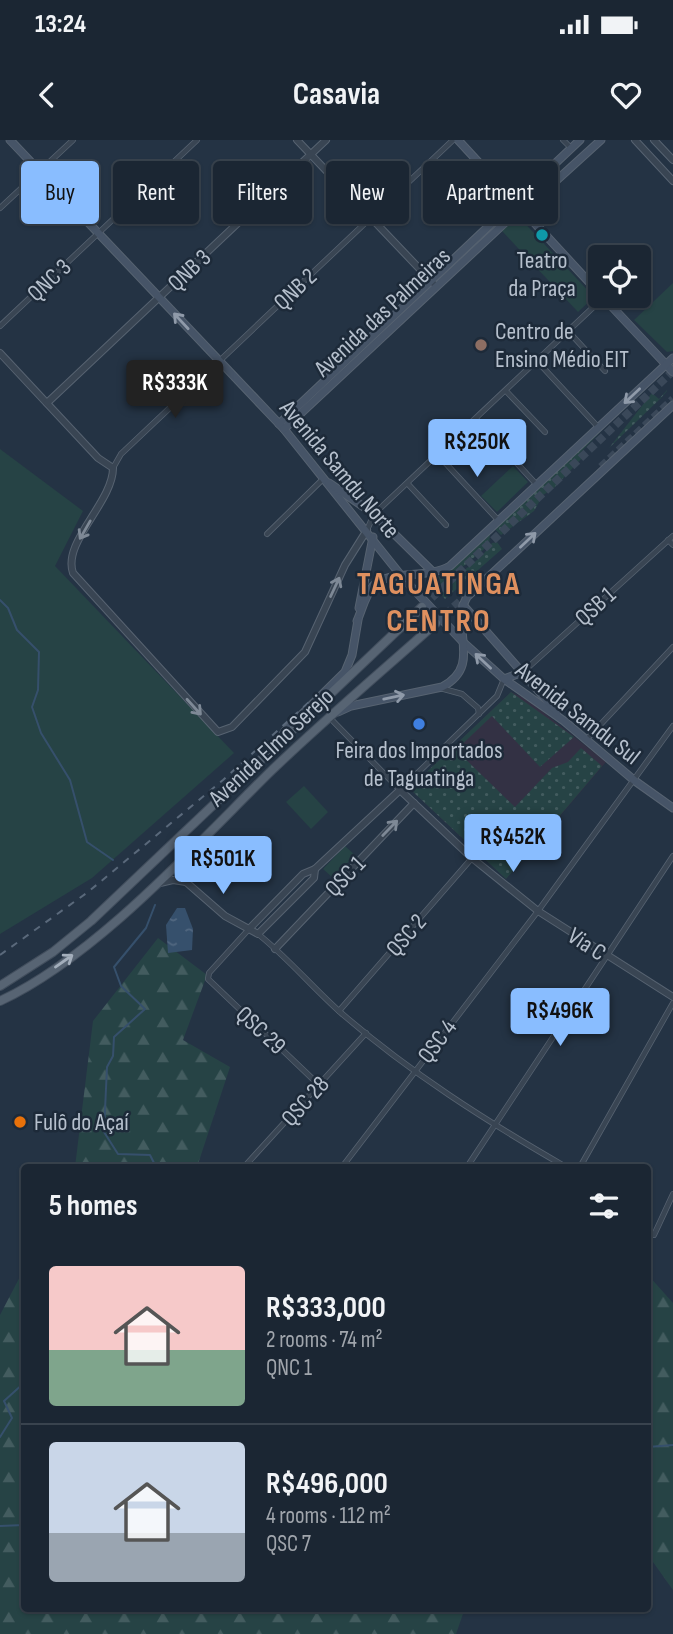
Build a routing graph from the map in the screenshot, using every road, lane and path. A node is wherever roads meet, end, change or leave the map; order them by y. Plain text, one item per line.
1 (10, 140) edge
2 (73, 140) edge
3 (197, 140) edge
4 (297, 140) edge
5 (326, 140) edge
6 (453, 140) edge
7 (458, 140) edge
8 (563, 140) edge
9 (580, 140) edge
10 (601, 140) edge
11 (635, 140) edge
12 (654, 140) edge
13 (571, 148) junction
14 (311, 155) junction
15 (673, 160) edge
16 (30, 161) edge
17 (50, 161) edge
18 (477, 161) edge
19 (558, 161) edge
20 (558, 164) edge
21 (326, 170) edge
22 (567, 171) junction
23 (671, 177) edge
24 (558, 179) edge
25 (409, 181) edge
26 (21, 188) edge
27 (0, 208) edge
28 (89, 224) edge
29 (364, 224) edge
30 (378, 224) edge
31 (494, 224) edge
32 (505, 224) edge
33 (535, 224) edge
34 (98, 233) junction
35 (588, 281) edge
36 (434, 284) junction
37 (159, 298) junction
38 (590, 308) edge
39 (613, 308) edge
40 (0, 326) edge
41 (568, 331) junction
42 (0, 353) edge
43 (673, 358) edge
44 (219, 361) junction
45 (537, 361) junction
46 (669, 368) edge
47 (605, 371) dead end
48 (506, 391) junction
49 (47, 403) junction
50 (673, 405) edge
51 (476, 419) junction
52 (281, 426) junction
53 (598, 427) junction
54 (545, 432) dead end
55 (438, 456) junction
56 (113, 468) junction
57 (323, 479) junction
58 (408, 484) junction
59 (536, 484) junction
60 (374, 514) junction
61 (498, 520) junction
62 (446, 525) dead end
63 (367, 530) junction
64 (267, 534) dead end
65 (673, 536) edge
66 (373, 537) junction
67 (668, 540) junction
68 (673, 545) edge
69 (434, 573) junction
70 (403, 578) junction
71 (463, 605) junction
72 (422, 607) tunnel mouth
73 (435, 612) joint
74 (357, 621) junction
75 (436, 623) tunnel mouth
76 (463, 642) junction
77 (673, 648) edge
78 (523, 672) junction
79 (503, 679) junction
80 (440, 688) junction
81 (479, 714) junction
82 (329, 717) junction
83 (564, 720) junction
84 (673, 726) edge
85 (585, 741) junction
86 (278, 744) junction
87 (635, 781) junction
88 (400, 790) junction
89 (414, 803) junction
90 (673, 808) edge
91 (191, 850) junction
92 (673, 856) edge
93 (472, 858) junction
94 (315, 869) junction
95 (186, 882) junction
96 (152, 886) junction
97 (538, 911) junction
98 (249, 929) junction
99 (258, 934) junction
100 (275, 948) junction
101 (605, 956) junction
102 (0, 986) edge
103 (673, 997) edge
104 (0, 1001) edge
105 (673, 1003) edge
106 (339, 1011) junction
107 (366, 1033) junction
108 (414, 1072) junction
109 (319, 1085) junction
110 (494, 1126) junction
111 (247, 1164) edge
112 (344, 1164) edge
113 (469, 1164) edge
114 (561, 1164) edge
115 (582, 1164) edge
116 (673, 1194) edge
117 (654, 1235) dead end

1 - 16 main road, Avenida Samdu Norte
2 - 17 street
3 - 34 street, QNC 3
4 - 14 street
5 - 14 street, QNB 3
6 - 25 street, QNB 2
7 - 18 main road
8 - 13 street
9 - 13 main road, Avenida das Palmeiras
10 - 22 main road, Avenida das Palmeiras
11 - 23 street
12 - 15 street
13 - 19 main road, Avenida das Palmeiras
14 - 21 street
14 - 37 street, QNB 3
20 - 22 main road
22 - 24 main road, Avenida das Palmeiras
26 - 27 street
28 - 34 main road, Avenida Samdu Norte
29 - 44 street, QNB 2
30 - 36 street
31 - 36 main road, Avenida das Palmeiras
32 - 36 main road, Avenida das Palmeiras
33 - 35 main road
34 - 37 main road, Avenida Samdu Norte
34 - 40 street, QNC 3
36 - 52 main road, Avenida das Palmeiras
44 -> 37 main road, Avenida Samdu Norte
37 - 49 street, QNB 3
38 - 41 street
39 - 46 main road
41 - 45 street
41 - 47 street
42 - 49 street
43 - 46 main road
44 - 52 main road, Avenida Samdu Norte
44 - 56 street, QNB 2
45 - 48 street
45 - 53 street
46 -> 53 main road
48 - 51 street
48 - 54 street
49 - 56 street
71 -> 50 main road
51 - 55 street
51 - 59 street
52 - 57 main road, Avenida Samdu Norte
53 - 59 main road
55 - 58 street
55 - 61 street
56 -> 63 street
57 - 60 main road
57 - 63 main road, Avenida Samdu Norte
57 - 64 street
58 - 60 street
58 - 62 street
59 - 61 main road
60 - 63 street
60 - 69 main road
61 - 69 main road
63 - 66 main road, Avenida Samdu Norte
65 - 67 street, QSB 1
66 - 70 main road, Avenida Samdu Norte
66 - 74 main road
67 - 68 street
67 - 78 street, QSB 1
69 - 70 main road
70 - 73 main road, Avenida Samdu Norte
70 - 74 main road
71 - 76 main road
71 - 78 main road
72 - 86 main road, Avenida Elmo Serejo
73 - 76 main road, Avenida Samdu Sul
74 - 86 main road
75 - 82 main road, Avenida Elmo Serejo
79 -> 76 main road, Avenida Samdu Sul
76 - 80 main road
77 - 85 street
78 - 79 main road
78 - 83 main road
79 - 81 street
79 - 83 main road, Avenida Samdu Sul
80 - 81 street
82 -> 80 main road
81 - 88 street
82 - 88 street
82 - 91 main road, Avenida Elmo Serejo
83 - 85 main road, Avenida Samdu Sul
84 - 87 street, QSC 4
85 - 87 main road, Avenida Samdu Sul
86 - 102 main road, Avenida Elmo Serejo
87 - 90 main road, Avenida Samdu Sul
87 - 97 street, QSC 4
88 - 89 street, Via C
88 - 94 street
89 - 93 street, Via C
100 -> 89 street, QSC 1
91 - 95 street
91 - 96 main road, Avenida Elmo Serejo
92 - 101 street
93 - 97 street, Via C
93 - 106 street, QSC 2
94 - 98 street
94 - 99 street
95 - 96 street
95 - 98 street
104 -> 96 main road, Avenida Elmo Serejo
97 - 101 street, Via C
97 - 108 street, QSC 4
98 - 99 street
98 - 109 street, QSC 29
99 - 100 street
100 - 106 street
101 - 103 street, Via C
101 - 110 street
105 - 115 street
106 - 107 street
107 - 108 street
107 - 109 street, QSC 28
108 - 110 street
108 - 112 street, QSC 4
109 - 111 street, QSC 28
110 - 113 street
110 - 114 street
116 - 117 street

